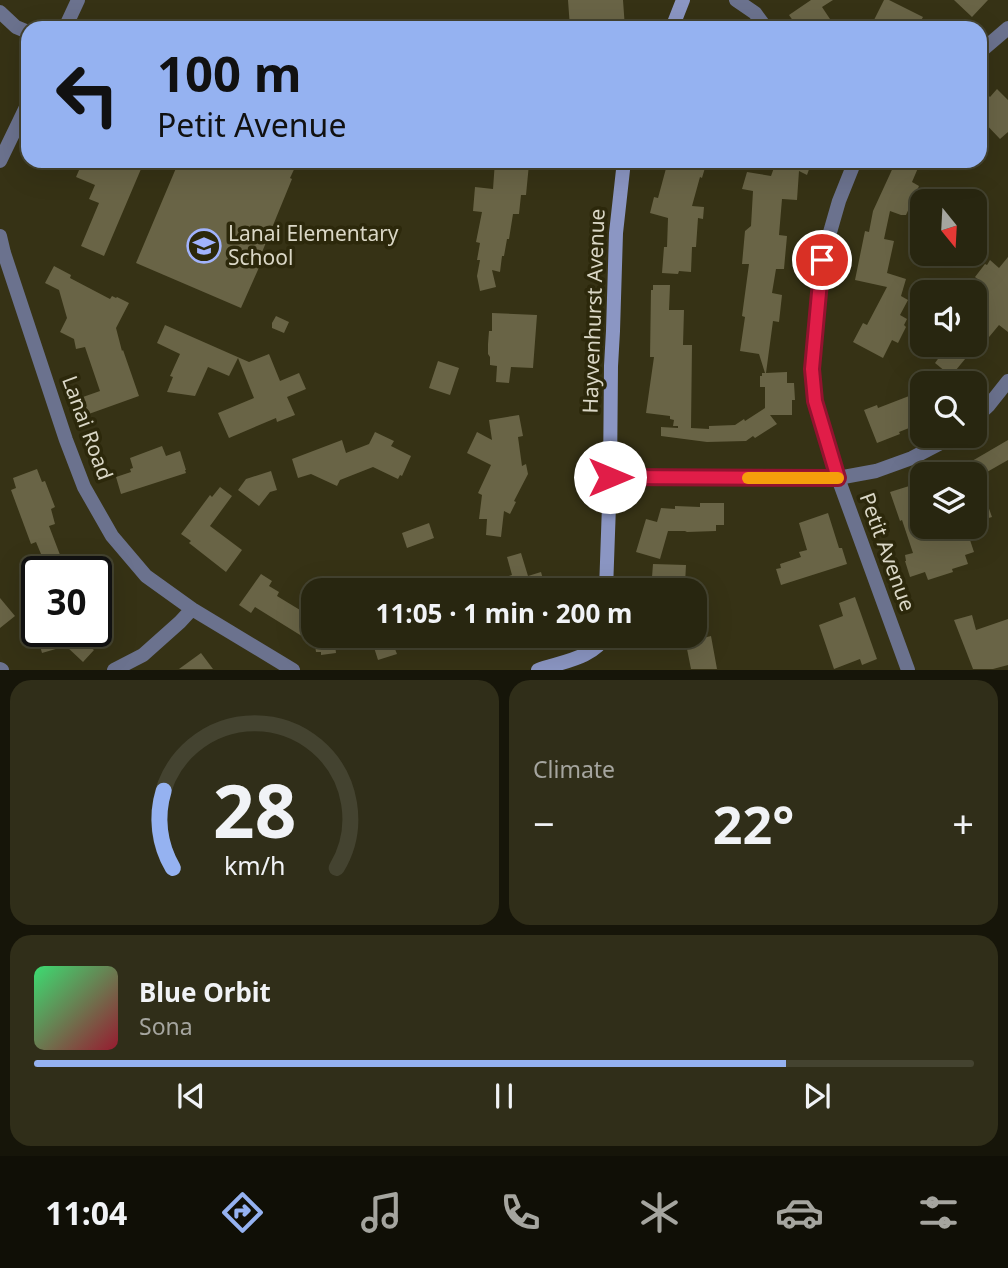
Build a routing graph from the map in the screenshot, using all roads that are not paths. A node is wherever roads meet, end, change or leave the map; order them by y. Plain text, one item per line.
1 (78, 0) edge
2 (683, 0) edge
3 (736, 0) edge
4 (0, 12) edge
5 (68, 21) edge
6 (675, 21) edge
7 (761, 21) edge
8 (1008, 28) edge
9 (21, 29) edge
10 (987, 46) edge
11 (21, 118) edge
12 (0, 162) edge
13 (623, 168) edge
14 (852, 168) edge
15 (0, 236) edge
16 (1008, 381) edge
17 (987, 407) edge
18 (931, 448) edge
19 (610, 477) junction
20 (838, 478) junction
21 (606, 578) edge
22 (192, 609) junction
23 (596, 648) edge
24 (114, 670) edge
25 (293, 670) edge
26 (538, 670) edge
27 (908, 670) edge

1 - 5 street
2 - 6 main road
3 - 7 street
4 - 9 street
8 - 10 street
11 - 12 street
13 - 19 main road, Hayvenhurst Avenue
14 - 20 street, Petit Avenue
15 - 22 street, Lanai Road
16 - 17 street
18 - 20 street
19 - 20 street
19 - 21 main road, Hayvenhurst Avenue
20 - 27 street, Petit Avenue
22 - 24 street
22 - 25 street, Lanai Road
23 - 26 main road

